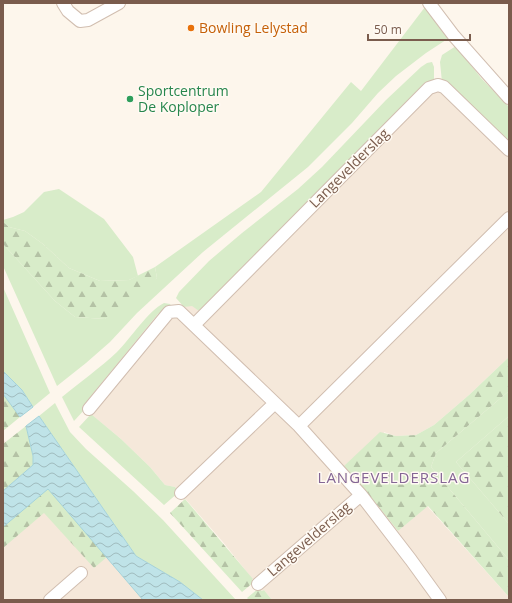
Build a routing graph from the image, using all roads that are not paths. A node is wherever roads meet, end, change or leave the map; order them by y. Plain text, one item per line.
1 (63, 3) edge
2 (120, 3) edge
3 (430, 3) edge
4 (509, 98) edge
5 (509, 150) edge
6 (509, 218) edge
7 (194, 325) junction
8 (275, 403) junction
9 (89, 409) dead end
10 (299, 426) junction
11 (181, 493) dead end
12 (361, 495) junction
13 (81, 573) dead end
14 (258, 584) dead end
15 (50, 600) edge
16 (440, 600) edge

1 - 2 street
3 - 4 street
5 - 7 street, Langevelderslag
6 - 10 street
7 - 8 street, Langevelderslag
7 - 9 street, Langevelderslag
8 - 10 street, Langevelderslag
8 - 11 street
10 - 12 street, Langevelderslag
12 - 14 street, Langevelderslag
12 - 16 street, Langevelderslag
13 - 15 street

